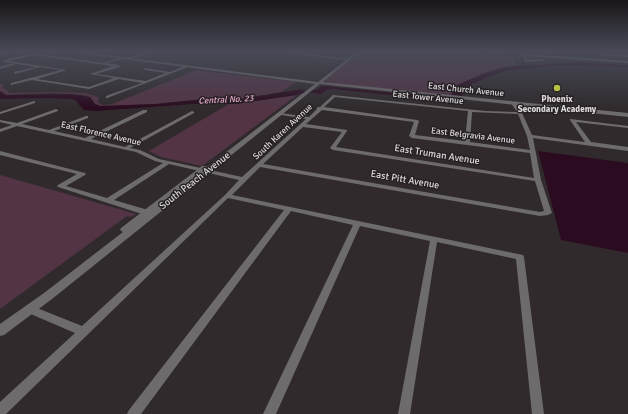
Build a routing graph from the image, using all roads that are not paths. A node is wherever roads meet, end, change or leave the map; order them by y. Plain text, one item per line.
1 (26, 70) edge
2 (64, 70) edge
3 (104, 70) edge
4 (154, 70) edge
5 (178, 70) edge
6 (213, 70) edge
7 (331, 70) edge
8 (336, 70) edge
9 (16, 73) dead end
10 (171, 73) junction
11 (119, 78) junction
12 (32, 79) junction
13 (147, 82) junction
14 (58, 83) junction
15 (318, 83) junction
16 (12, 84) dead end
17 (46, 86) dead end
18 (307, 91) junction
19 (334, 96) joint
20 (107, 97) dead end
21 (293, 100) junction
22 (34, 102) dead end
23 (513, 103) junction
24 (519, 104) junction
25 (319, 108) junction
26 (56, 110) dead end
27 (470, 110) junction
28 (145, 111) dead end
29 (192, 112) dead end
30 (0, 113) edge
31 (283, 113) junction
32 (520, 113) junction
33 (628, 115) edge
34 (86, 117) dead end
35 (309, 118) junction
36 (0, 121) edge
37 (18, 124) junction
38 (301, 125) junction
39 (628, 127) edge
40 (0, 131) edge
41 (51, 132) junction
42 (530, 136) junction
43 (87, 140) junction
44 (467, 144) junction
45 (589, 144) junction
46 (126, 148) junction
47 (628, 149) edge
48 (532, 152) junction
49 (0, 153) edge
50 (167, 162) junction
51 (258, 165) junction
52 (203, 171) junction
53 (243, 180) junction
54 (538, 180) junction
55 (227, 196) junction
56 (108, 201) junction
57 (289, 209) junction
58 (145, 212) junction
59 (358, 223) junction
60 (434, 239) junction
61 (30, 309) junction
62 (0, 331) edge
63 (82, 331) junction
64 (0, 411) edge
65 (133, 414) edge
66 (269, 414) edge
67 (404, 414) edge
68 (538, 414) edge

1 - 9 street
2 - 12 street
3 - 11 street
4 - 10 street
5 - 10 street
6 - 15 street, East Church Avenue
7 - 15 street, South Peach Avenue
8 - 15 street, South Peach Avenue
10 - 13 street
11 - 13 street
11 - 14 street
12 - 14 street
12 - 16 street
13 - 20 street
14 - 17 street
15 - 18 street, South Peach Avenue
15 - 23 street, East Church Avenue
18 - 21 street, South Peach Avenue
18 - 31 street, South Peach Avenue
19 - 25 street, South Karen Avenue
19 - 27 street, East Tower Avenue
21 - 31 street
21 - 52 street, South Peach Avenue
22 - 30 street
23 - 24 street, East Church Avenue
23 - 32 street
24 - 32 street
24 - 33 street, East Church Avenue
25 - 35 street, South Karen Avenue
25 - 44 street, East Belgravia Avenue
26 - 37 street
27 - 32 street, East Tower Avenue
27 - 44 street
28 - 43 street
29 - 46 street
31 - 35 street
31 - 52 street, South Peach Avenue
32 - 42 street
34 - 41 street
35 - 38 street, South Karen Avenue
36 - 37 street, East Florence Avenue
37 - 40 street
37 - 41 street, East Florence Avenue
38 - 51 street, South Karen Avenue
38 - 54 street, East Truman Avenue
39 - 45 street
41 - 43 street, East Florence Avenue
42 - 45 street, East Belgravia Avenue
42 - 48 street
43 - 46 street, East Florence Avenue
44 - 48 street, East Belgravia Avenue
45 - 47 street, East Belgravia Avenue
46 - 50 street, East Florence Avenue
48 - 54 street
49 - 56 street
50 - 52 street, East Florence Avenue
50 - 56 street
51 - 53 street, South Karen Avenue
51 - 54 street, East Pitt Avenue
52 - 53 street, East Florence Avenue
52 - 58 street, South Peach Avenue
52 - 61 street, South Peach Avenue
53 - 55 street, South Karen Avenue
55 - 57 street
55 - 63 street, South Karen Avenue
56 - 58 street
57 - 59 street
57 - 65 street
58 - 61 street, South Peach Avenue
59 - 60 street
59 - 66 street
60 - 67 street
60 - 68 street
61 - 62 street, South Peach Avenue
61 - 63 street
63 - 64 street, South Karen Avenue

